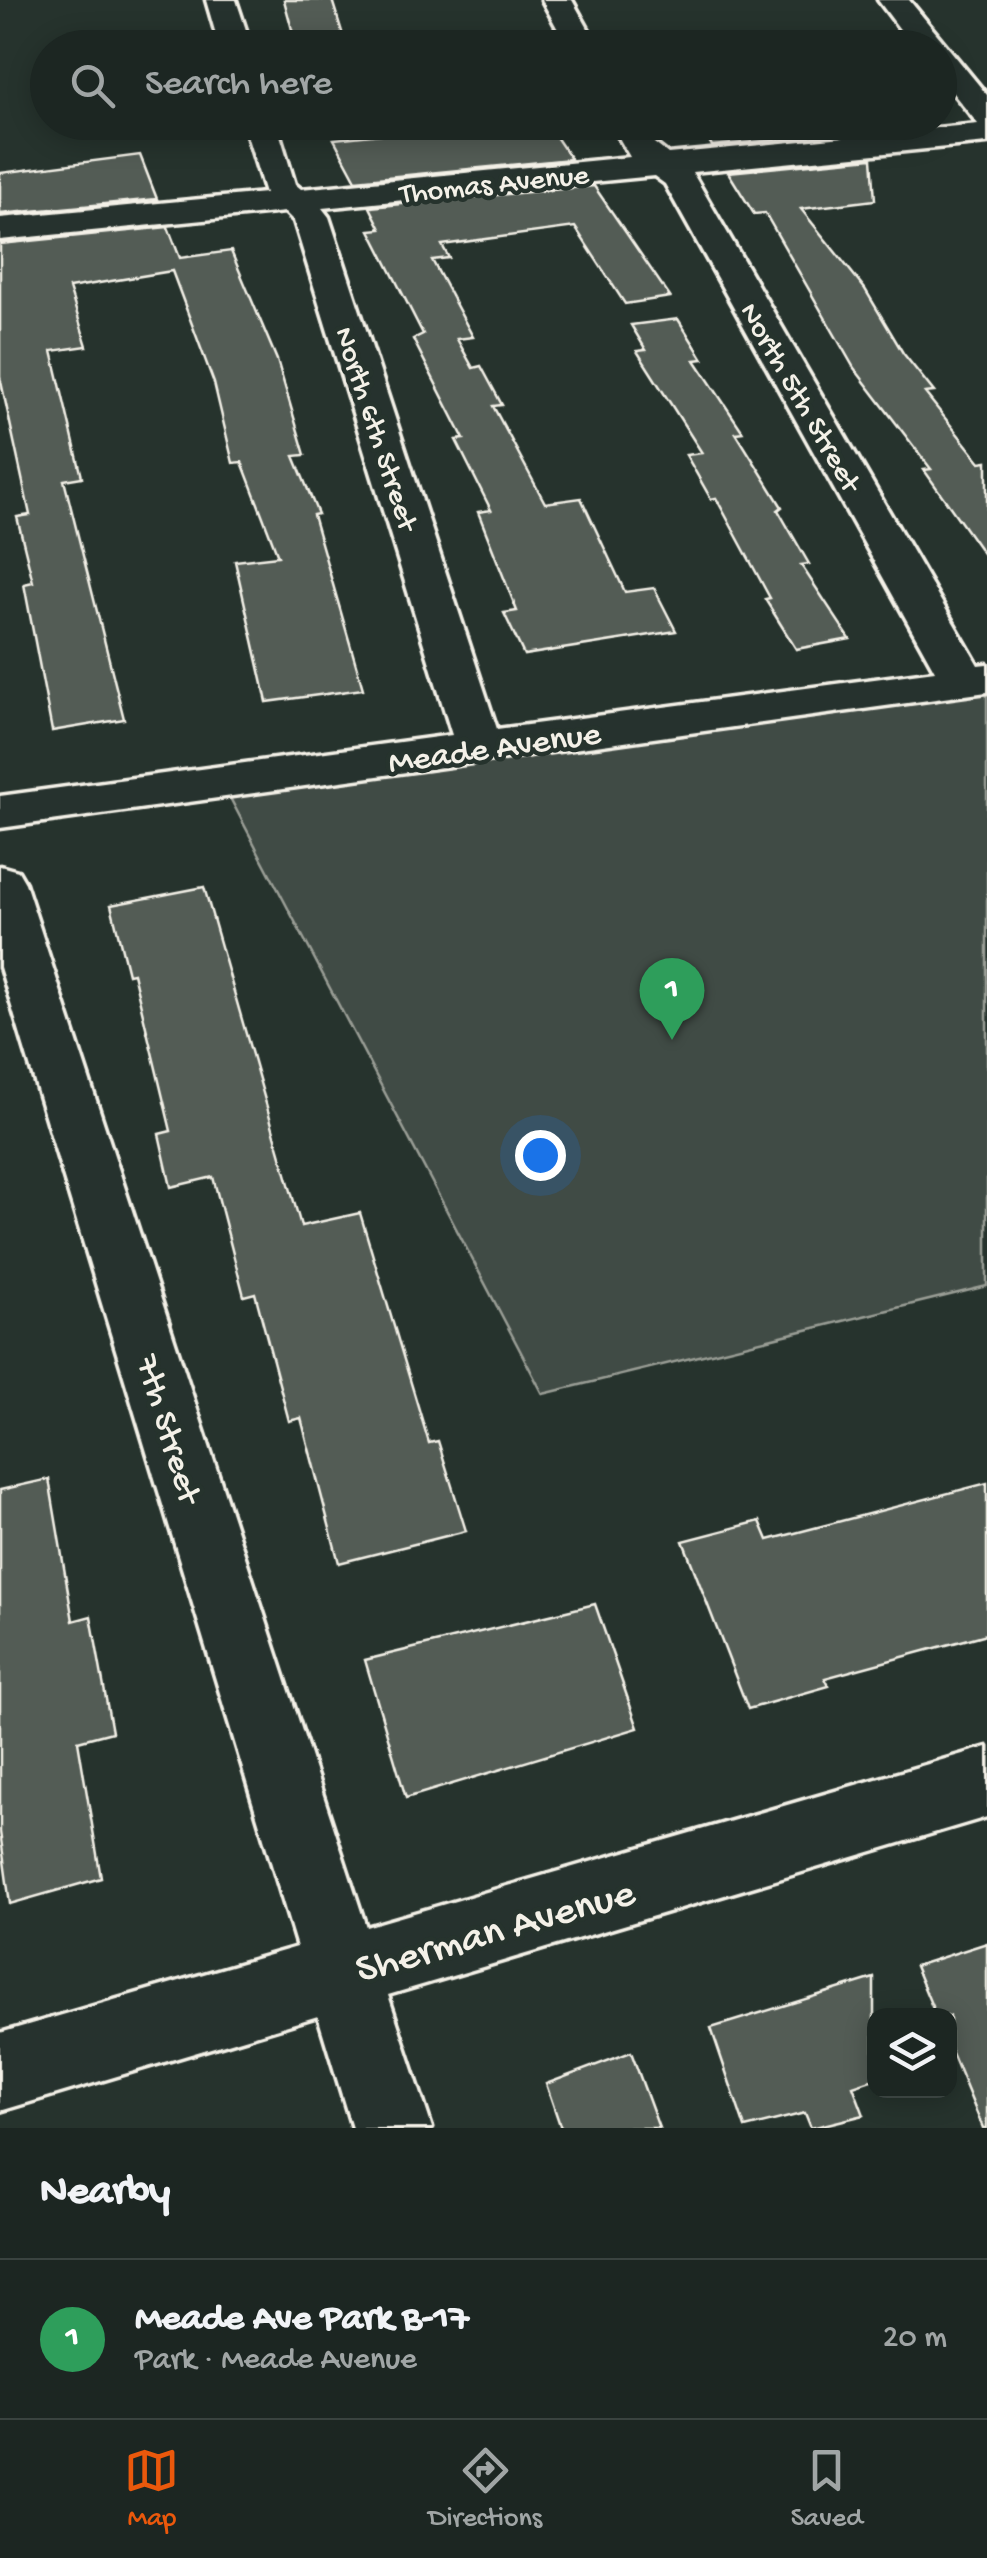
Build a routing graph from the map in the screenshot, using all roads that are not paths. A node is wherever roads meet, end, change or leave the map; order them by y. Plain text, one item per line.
1 (221, 0) edge
2 (557, 0) edge
3 (892, 0) edge
4 (230, 30) edge
5 (574, 30) edge
6 (916, 30) edge
7 (957, 79) edge
8 (987, 116) edge
9 (987, 133) edge
10 (957, 136) edge
11 (263, 140) edge
12 (635, 140) edge
13 (916, 140) edge
14 (662, 165) junction
15 (293, 201) junction
16 (0, 229) edge
17 (976, 680) edge
18 (479, 747) junction
19 (0, 812) edge
20 (0, 883) edge
21 (987, 1782) edge
22 (342, 1972) junction
23 (0, 2072) edge
24 (392, 2128) edge

1 - 4 street
2 - 5 street
3 - 6 street
7 - 8 street
9 - 10 street, Thomas Avenue
11 - 15 street, North 6th Street
12 - 14 street, North 5th Street
13 - 14 street, Thomas Avenue
14 - 15 street, Thomas Avenue
14 - 17 street, North 5th Street
15 - 16 street, Thomas Avenue
15 - 18 street, North 6th Street
17 - 18 street, Meade Avenue
18 - 19 street, Meade Avenue
20 - 22 street, 7th Street
21 - 22 street, Sherman Avenue
22 - 23 street, Sherman Avenue
22 - 24 street, 7th Street

